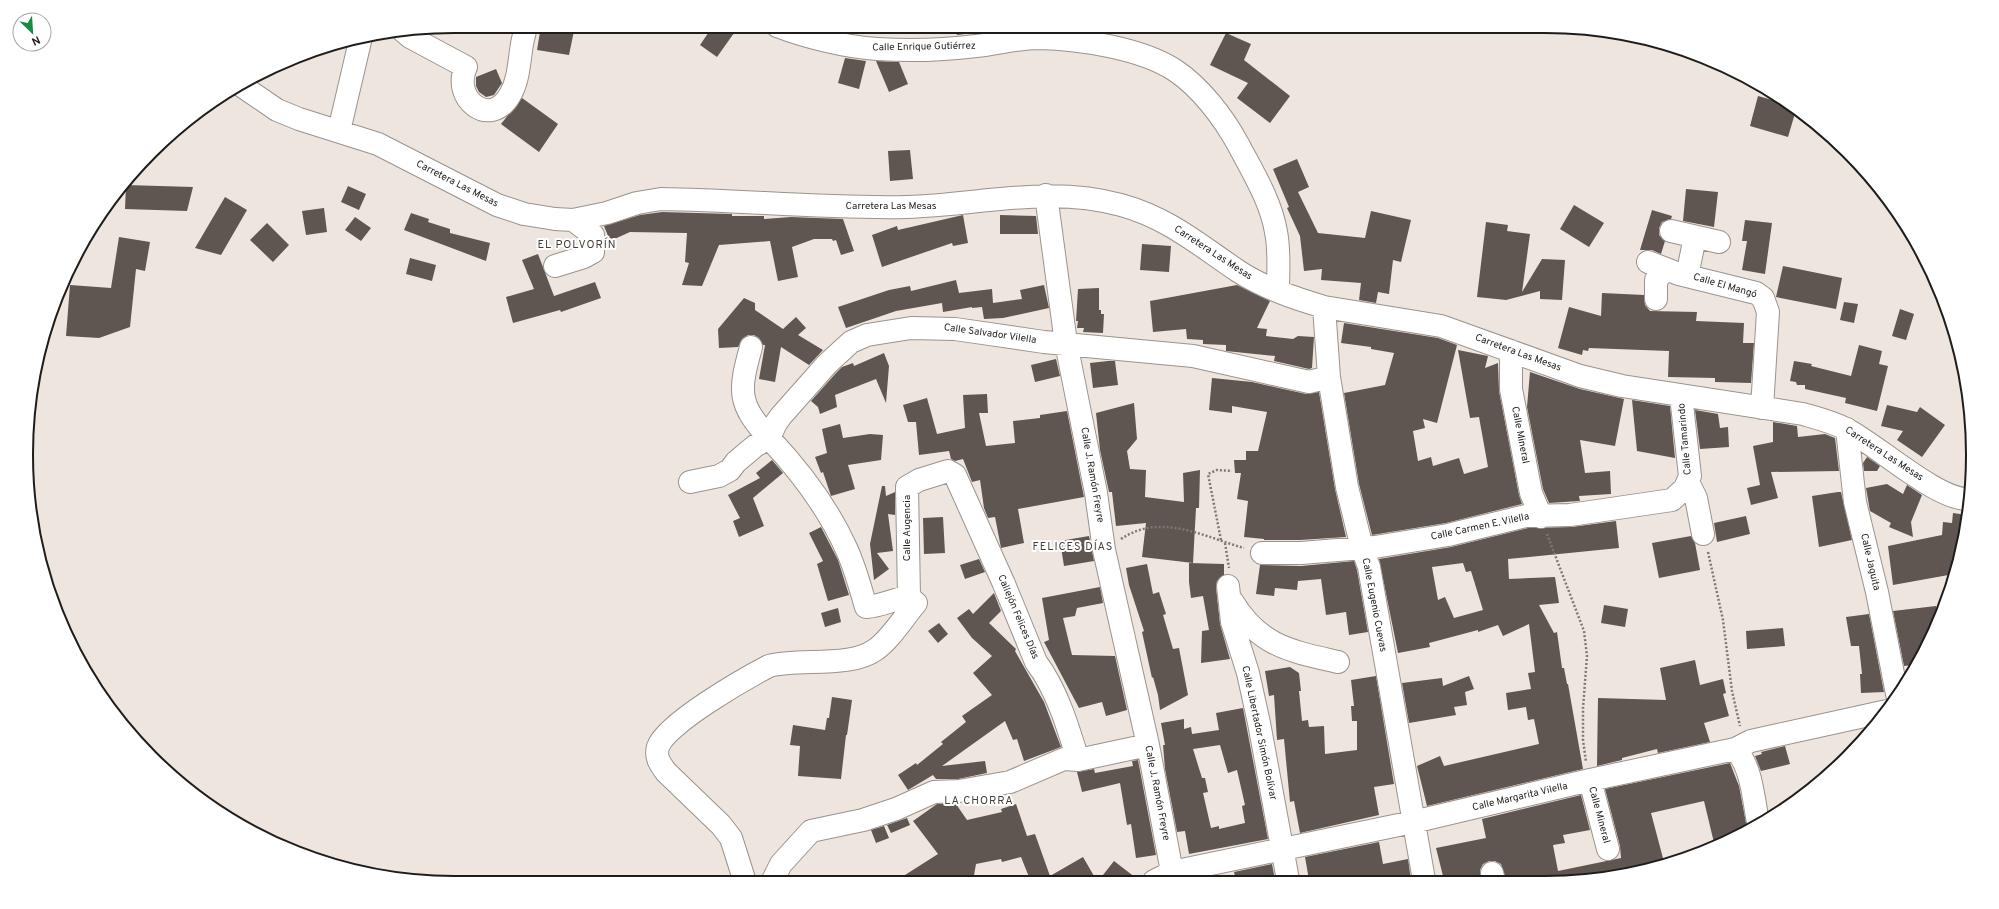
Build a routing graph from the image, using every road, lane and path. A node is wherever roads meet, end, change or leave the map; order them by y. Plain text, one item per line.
1 (525, 33) edge
2 (798, 33) edge
3 (409, 36) edge
4 (359, 44) edge
5 (245, 88) edge
6 (339, 131) junction
7 (1046, 195) junction
8 (574, 220) junction
9 (1671, 231) dead end
10 (1695, 237) junction
11 (1719, 242) dead end
12 (555, 266) dead end
13 (1687, 276) junction
14 (1278, 291) junction
15 (1656, 299) dead end
16 (1324, 307) junction
17 (1066, 343) junction
18 (751, 347) dead end
19 (1511, 351) junction
20 (1329, 377) junction
21 (1681, 396) junction
22 (1762, 408) junction
23 (1847, 429) junction
24 (769, 438) junction
25 (1232, 471) dead end
26 (955, 475) joint
27 (690, 482) dead end
28 (1688, 482) junction
29 (1963, 498) edge
30 (1540, 517) junction
31 (1220, 540) junction
32 (1705, 541) joint
33 (1226, 542) junction
34 (1362, 548) junction
35 (1104, 550) junction
36 (1262, 552) joint
37 (1229, 591) junction
38 (912, 600) junction
39 (1338, 662) dead end
40 (1896, 688) edge
41 (1877, 713) edge
42 (1148, 745) junction
43 (1738, 747) junction
44 (1078, 760) junction
45 (1590, 780) junction
46 (1757, 819) edge
47 (1413, 822) junction
48 (1608, 849) dead end
49 (1282, 850) junction
50 (743, 876) edge
51 (775, 876) edge
52 (1173, 876) edge
53 (1287, 876) edge
54 (1423, 876) edge

1 - 3 street
2 - 14 street, Calle Enrique Gutiérrez
4 - 6 street
5 - 6 street, Carretera Las Mesas
6 - 8 street, Carretera Las Mesas
7 - 8 street, Carretera Las Mesas
7 - 14 street, Carretera Las Mesas
7 - 17 street, Calle J. Ramón Freyre
8 - 12 street
9 - 10 street
10 - 11 street
10 - 13 street
13 - 15 street, Calle El Mangó
13 - 22 street, Calle El Mangó
14 - 16 street, Carretera Las Mesas
16 - 19 street, Carretera Las Mesas
16 - 20 street, Calle Eugenio Cuevas
17 - 20 street, Calle Salvador Vilella
17 - 24 street, Calle Salvador Vilella
17 - 35 street, Calle J. Ramón Freyre
18 - 24 street
19 - 21 street, Carretera Las Mesas
19 - 30 street, Calle Mineral
20 - 34 street, Calle Eugenio Cuevas
21 - 22 street, Carretera Las Mesas
21 - 28 street, Calle Tamarindo
22 - 23 street, Carretera Las Mesas
23 - 29 street, Carretera Las Mesas
23 - 40 street, Calle Jaguita
24 - 27 street
24 - 38 street
25 - 31 path
26 - 38 street, Calle Augencia
26 - 44 street, Callejón Felices Días
28 - 30 street, Calle Carmen E. Vilella
28 - 32 street
30 - 34 street, Calle Carmen E. Vilella
30 - 45 path
31 - 33 path
31 - 35 path
32 - 43 path
33 - 36 path
33 - 37 path
34 - 36 street, Calle Carmen E. Vilella
34 - 47 street, Calle Eugenio Cuevas
35 - 42 street, Calle J. Ramón Freyre
37 - 39 street
37 - 49 street, Calle Libertador Simón Bolívar
38 - 50 street
41 - 43 street, Calle Margarita Vilella
42 - 44 street
42 - 52 street, Calle J. Ramón Freyre
43 - 45 street, Calle Margarita Vilella
43 - 46 street
44 - 51 street
45 - 47 street, Calle Margarita Vilella
45 - 48 street, Calle Mineral
47 - 49 street, Calle Margarita Vilella
47 - 54 street, Calle Eugenio Cuevas
49 - 52 street, Calle Margarita Vilella
49 - 53 street, Calle Libertador Simón Bolívar

